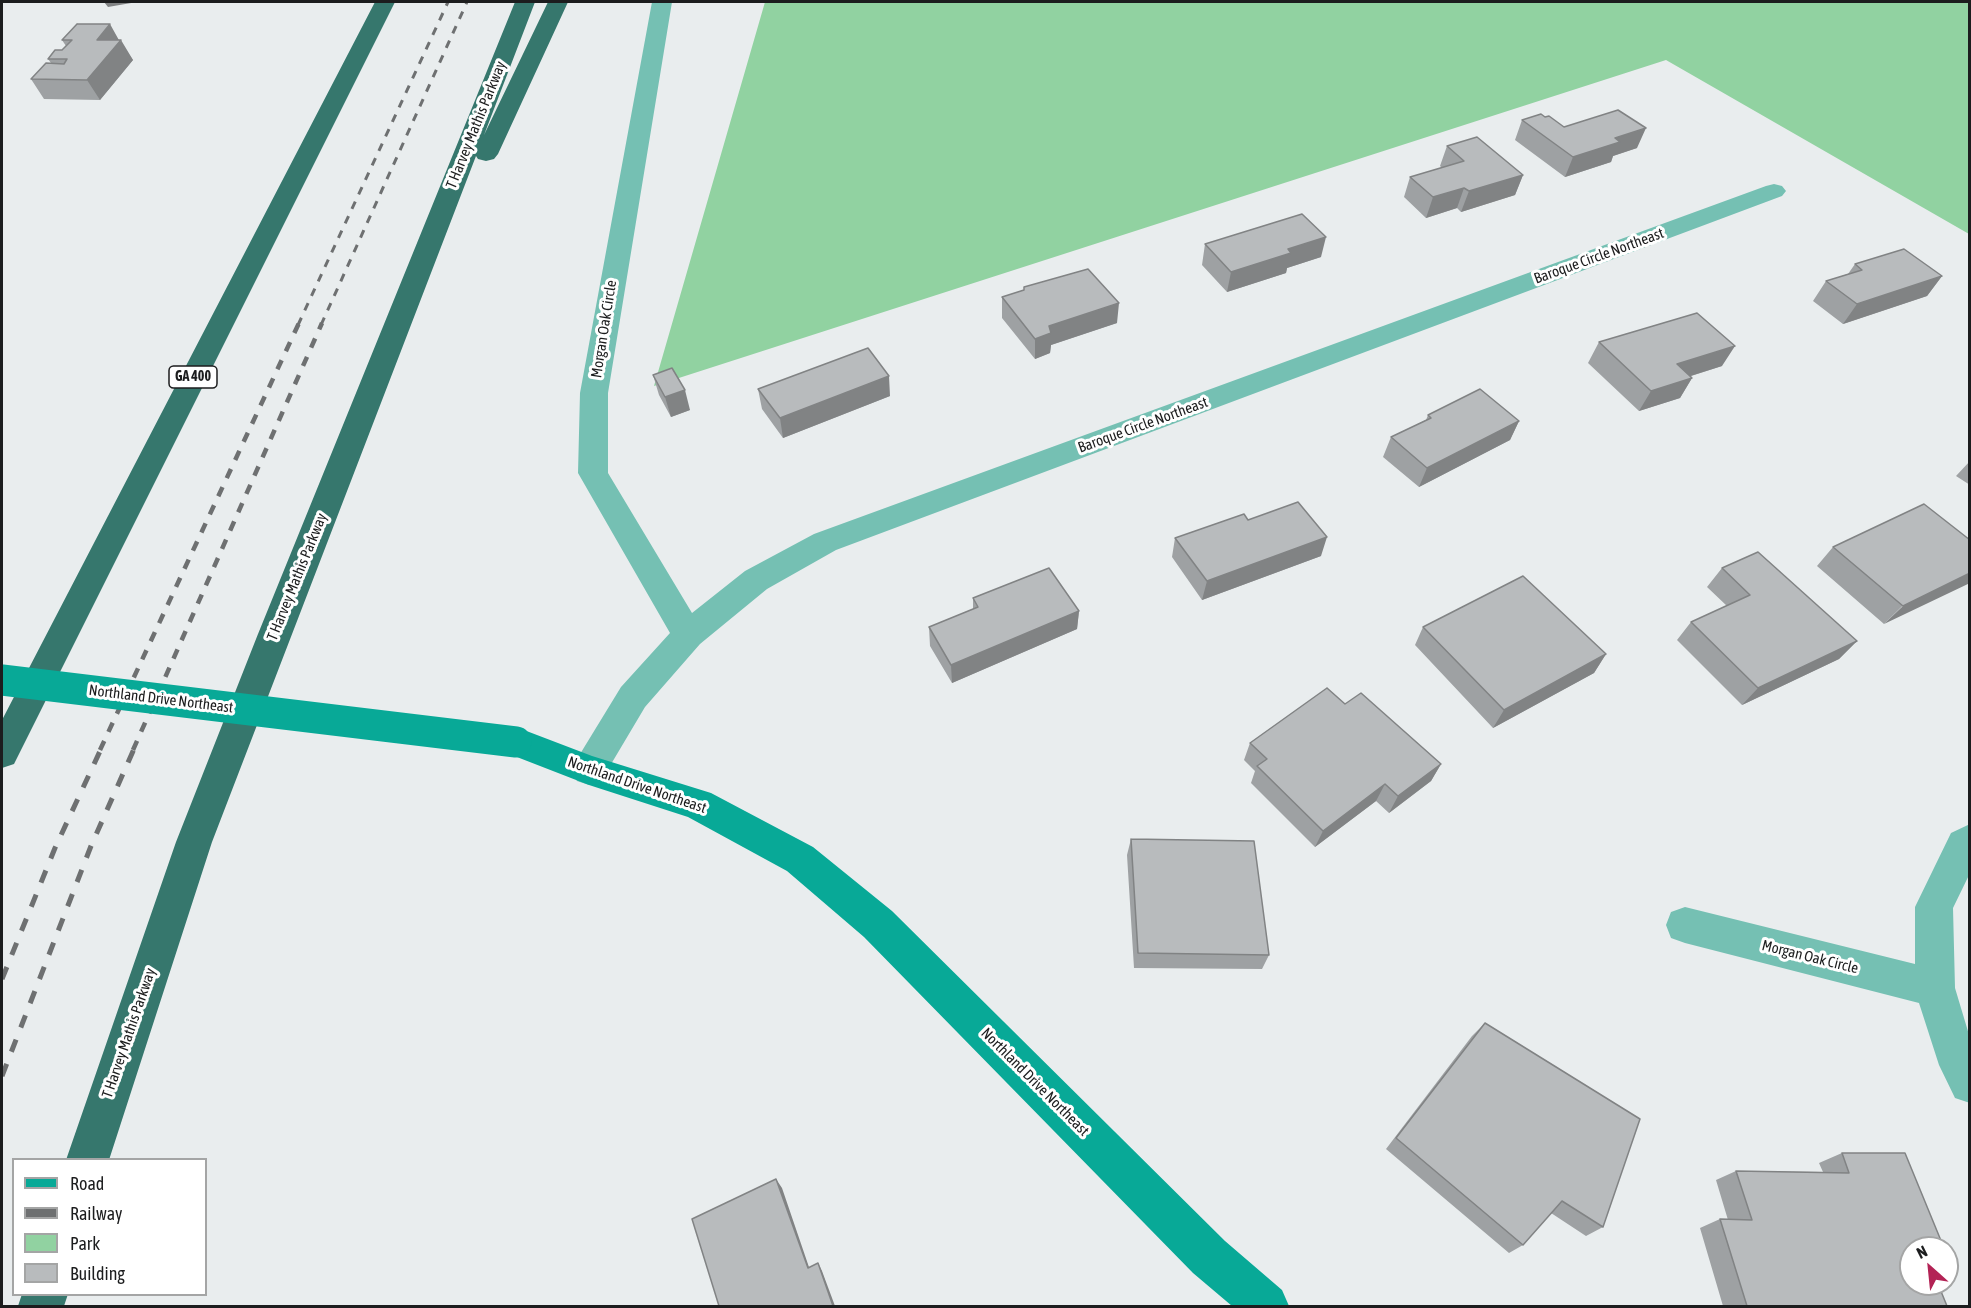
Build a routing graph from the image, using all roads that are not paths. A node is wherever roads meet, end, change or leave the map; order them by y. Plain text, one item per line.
1 (385, 2) edge
2 (525, 2) edge
3 (558, 2) edge
4 (662, 2) edge
5 (1774, 192) dead end
6 (350, 443) junction
7 (688, 635) junction
8 (2, 680) edge
9 (2, 753) edge
10 (589, 770) junction
11 (1970, 840) edge
12 (1685, 925) dead end
13 (1935, 988) junction
14 (1970, 1083) edge
15 (88, 1158) edge
16 (1266, 1306) edge

1 - 9 highway, GA 400
2 - 6 highway, T Harvey Mathis Parkway
3 - 6 highway
4 - 7 street, Morgan Oak Circle
5 - 7 street, Baroque Circle Northeast
6 - 15 highway, T Harvey Mathis Parkway
7 - 10 street, Baroque Circle Northeast
8 - 10 street, Northland Drive Northeast, bridge
10 - 16 street, Northland Drive Northeast
11 - 13 street
12 - 13 street, Morgan Oak Circle
13 - 14 street

